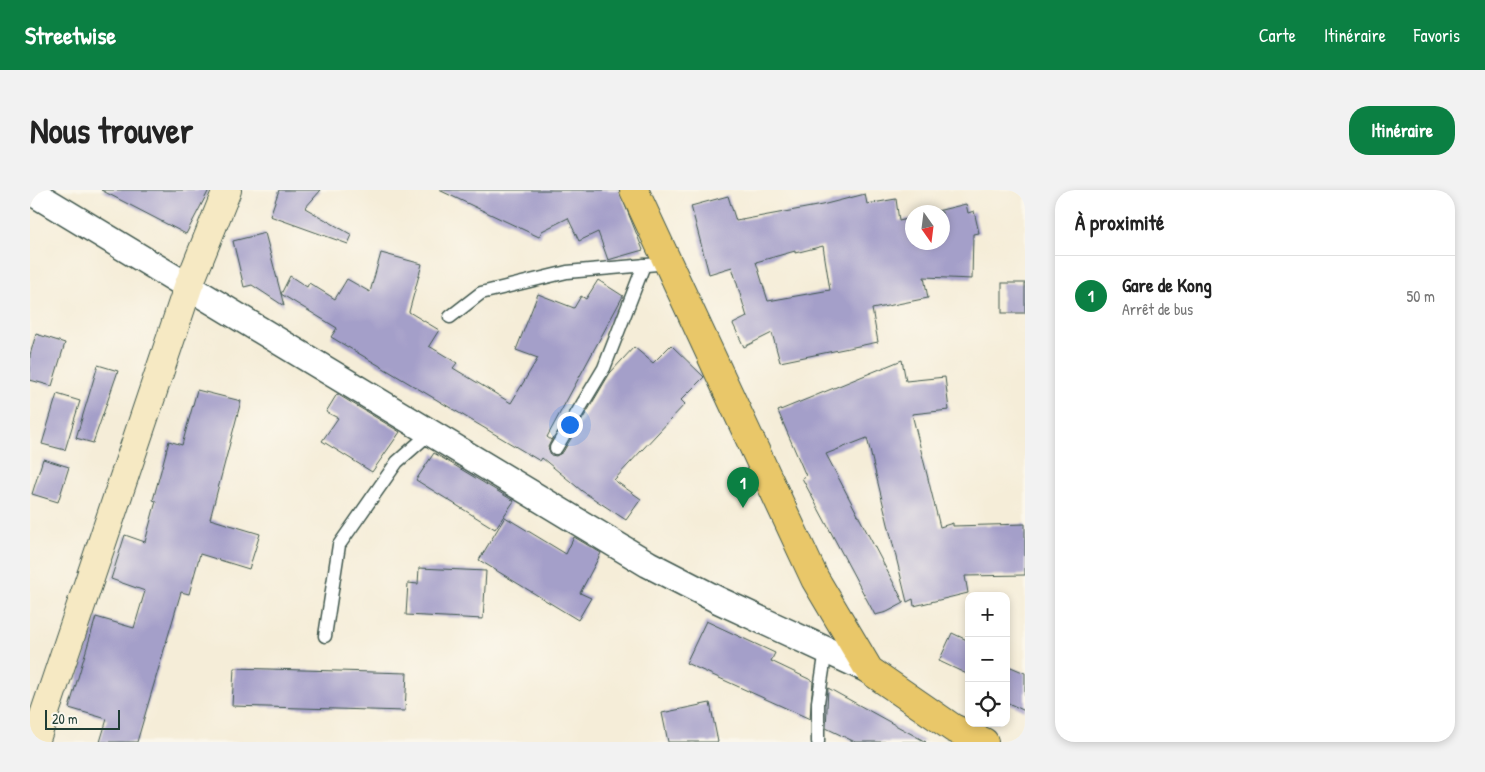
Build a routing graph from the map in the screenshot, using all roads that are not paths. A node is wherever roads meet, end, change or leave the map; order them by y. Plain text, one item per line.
1 (227, 190) edge
2 (634, 190) edge
3 (30, 191) edge
4 (657, 264) junction
5 (188, 287) junction
6 (450, 317) dead end
7 (430, 433) junction
8 (556, 448) dead end
9 (325, 636) dead end
10 (826, 650) junction
11 (869, 670) junction
12 (35, 742) edge
13 (818, 742) edge
14 (984, 742) edge

1 - 5 street
2 - 4 main road
3 - 5 street
4 - 6 lane
4 - 8 lane
4 - 11 main road
5 - 7 street
5 - 12 street
7 - 9 lane
7 - 10 street
10 - 11 street
10 - 13 lane
11 - 14 main road

